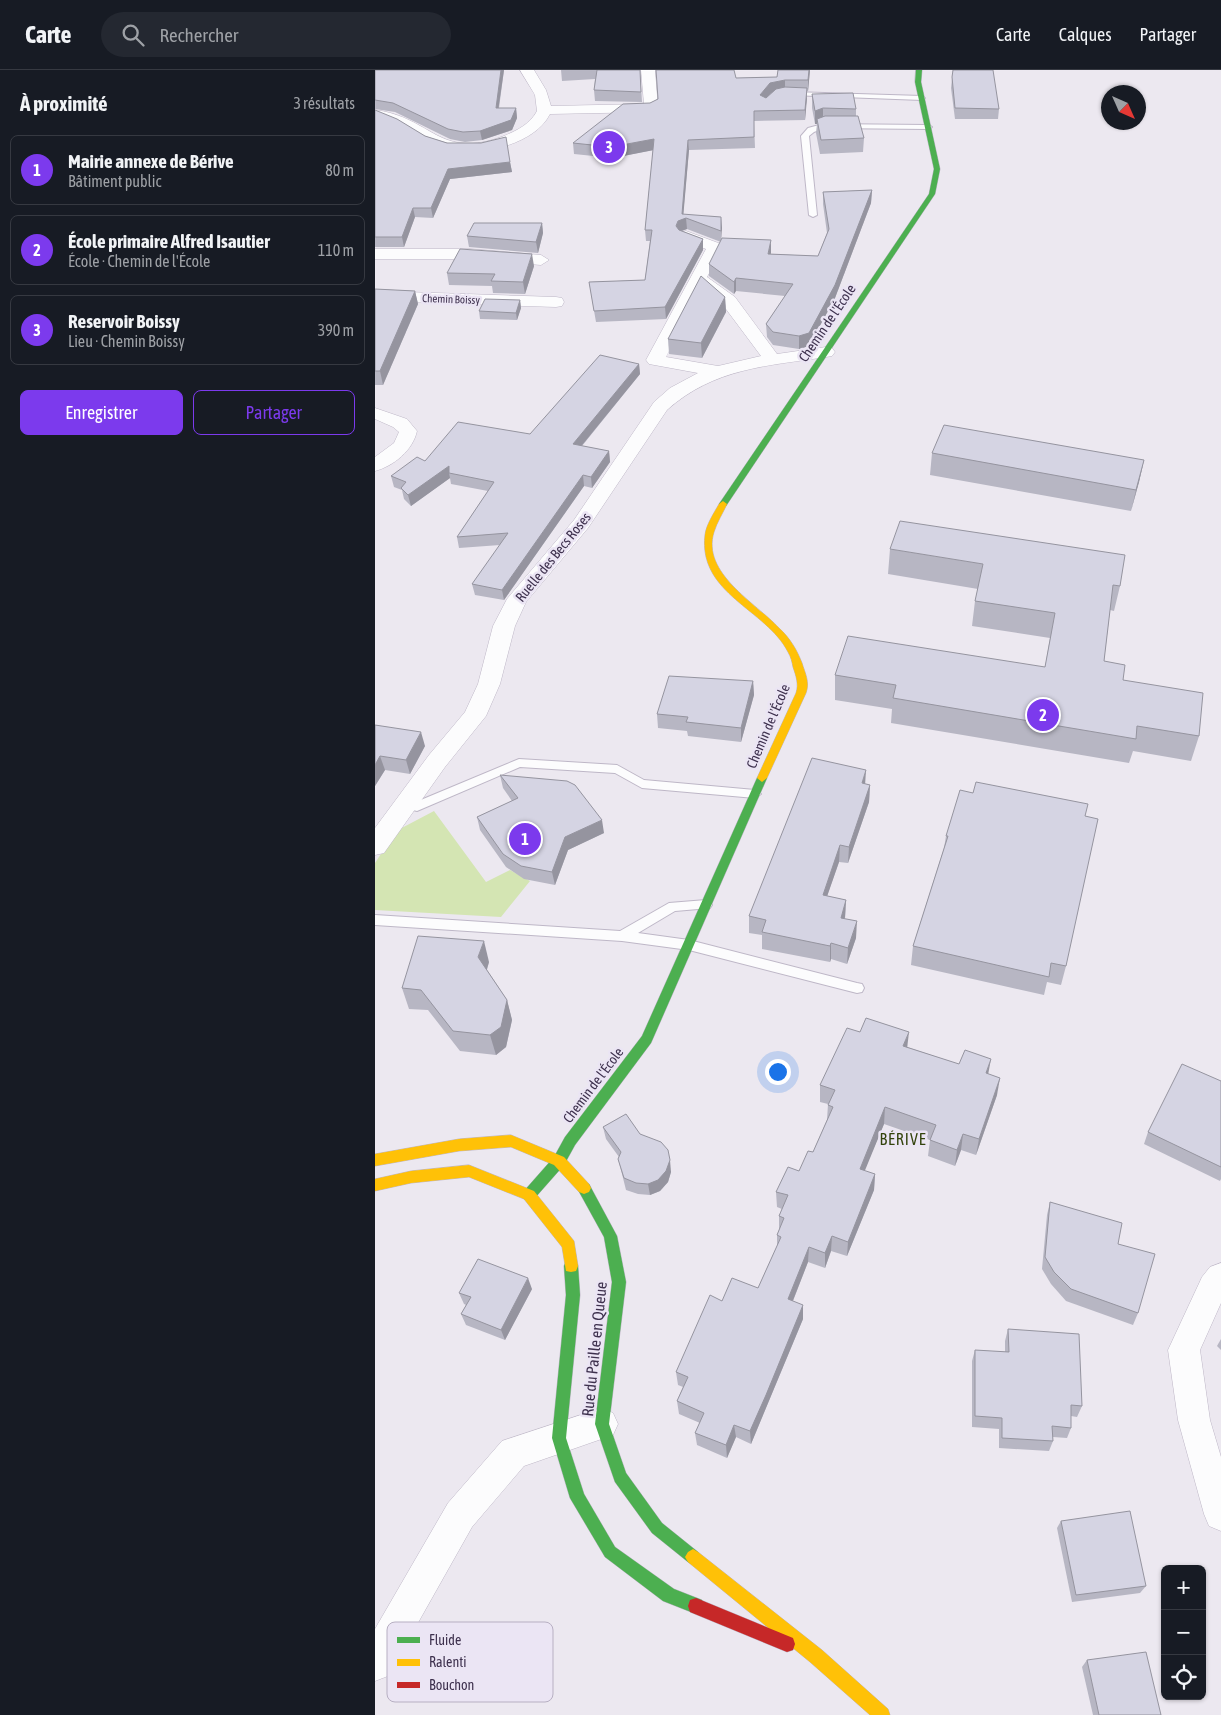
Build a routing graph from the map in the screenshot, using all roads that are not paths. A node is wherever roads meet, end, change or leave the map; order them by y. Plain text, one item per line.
1 (527, 70) edge
2 (648, 70) edge
3 (919, 70) edge
4 (785, 94) edge
5 (922, 98) junction
6 (545, 110) junction
7 (375, 114) edge
8 (928, 126) junction
9 (813, 215) dead end
10 (686, 236) edge
11 (375, 254) edge
12 (541, 260) dead end
13 (699, 279) junction
14 (375, 296) edge
15 (556, 302) dead end
16 (826, 352) junction
17 (773, 360) junction
18 (717, 371) junction
19 (375, 413) edge
20 (375, 465) edge
21 (755, 794) junction
22 (405, 804) junction
23 (375, 846) edge
24 (707, 906) junction
25 (375, 920) edge
26 (622, 936) junction
27 (689, 945) junction
28 (857, 988) dead end
29 (375, 1160) edge
30 (559, 1161) junction
31 (375, 1185) edge
32 (529, 1195) junction
33 (1221, 1277) edge
34 (602, 1424) junction
35 (559, 1438) junction
36 (1221, 1514) edge
37 (399, 1622) edge
38 (387, 1642) edge
39 (816, 1656) junction
40 (375, 1663) edge
41 (882, 1715) edge

1 - 6 street
2 - 6 street
3 - 5 street, Chemin de l'École
4 - 5 lane
5 - 8 street, Chemin de l'École
6 - 7 street
8 - 9 lane
8 - 16 street, Chemin de l'École
10 - 13 street, Ruelle des Becs Roses
11 - 12 street
13 - 17 street
13 - 18 street, Ruelle des Becs Roses
14 - 15 street, Chemin Boissy
16 - 17 street, Ruelle des Becs Roses
16 - 21 street, Chemin de l'École
17 - 18 street, Ruelle des Becs Roses
18 - 22 street, Ruelle des Becs Roses
19 - 20 street
21 - 22 lane
21 - 24 street, Chemin de l'École
22 - 23 street, Ruelle des Becs Roses
24 - 26 lane
24 - 27 street, Chemin de l'École
25 - 26 lane
26 - 27 lane
27 - 28 lane
27 - 30 street, Chemin de l'École
29 - 30 street, Rue du Paille en Queue
30 - 32 street, Chemin de l'École
30 - 34 street, Rue du Paille en Queue
31 - 32 street, Rue du Paille en Queue
32 - 35 street, Rue du Paille en Queue
33 - 36 street
34 - 35 street
34 - 39 street, Rue du Paille en Queue
35 - 37 street
35 - 39 street, Rue du Paille en Queue
38 - 40 street
39 - 41 street, Rue du Paille en Queue

